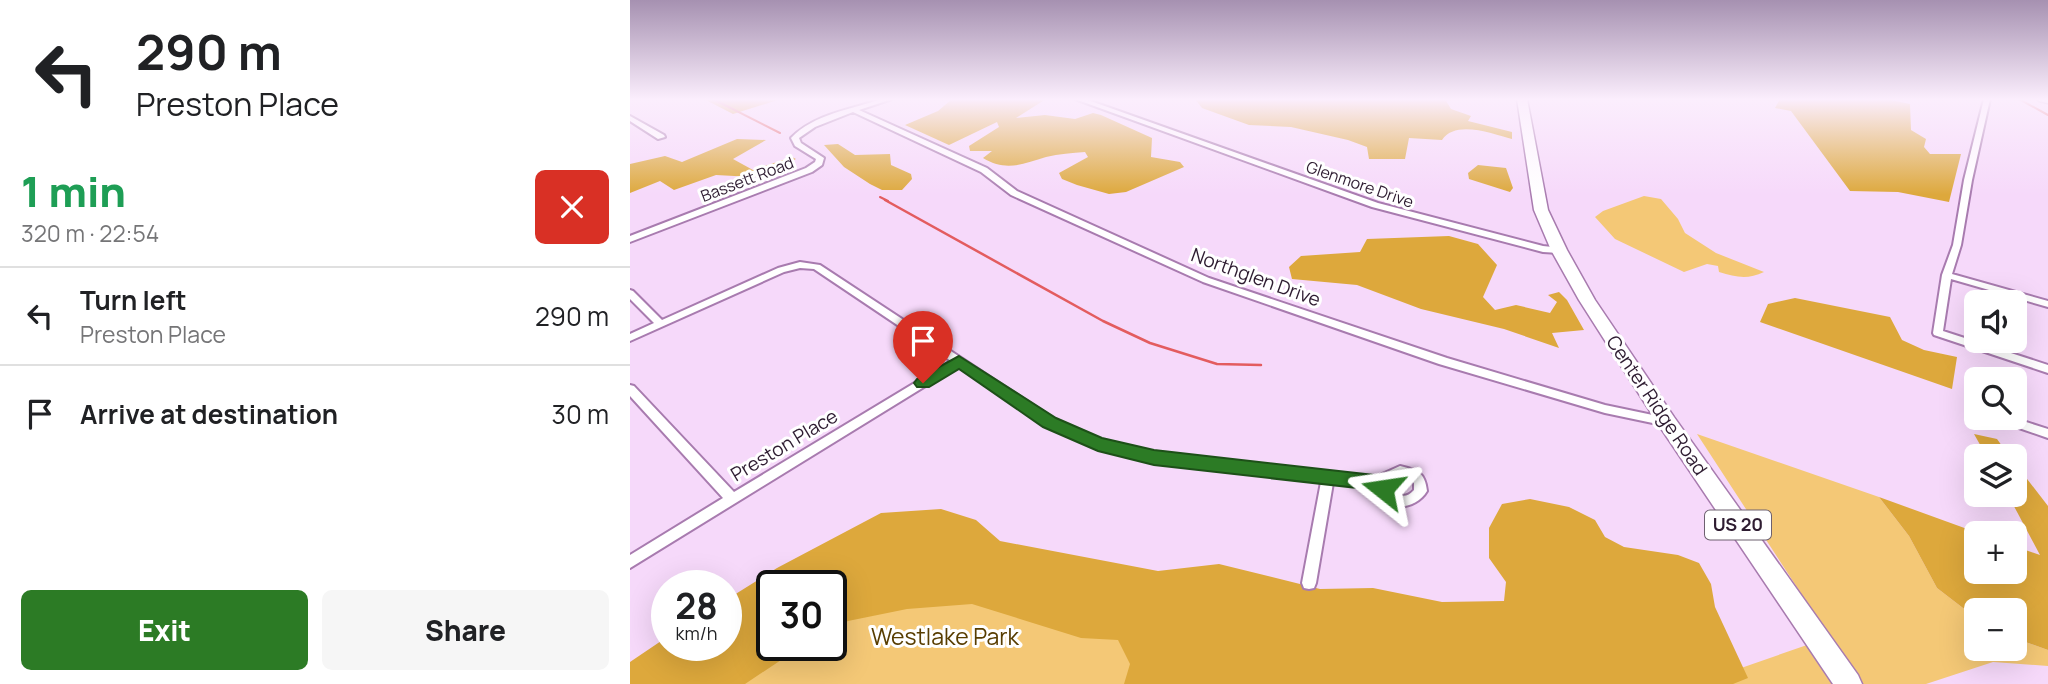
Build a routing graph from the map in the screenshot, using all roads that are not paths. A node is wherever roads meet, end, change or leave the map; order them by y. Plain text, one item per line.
1 (652, 131) edge
2 (803, 131) edge
3 (899, 131) edge
4 (1167, 131) edge
5 (1527, 131) edge
6 (1980, 131) edge
7 (662, 137) dead end
8 (630, 239) edge
9 (1559, 250) junction
10 (1947, 275) junction
11 (630, 293) edge
12 (2048, 304) edge
13 (660, 324) junction
14 (630, 338) edge
15 (959, 361) junction
16 (2048, 369) edge
17 (630, 389) edge
18 (1667, 422) junction
19 (2027, 427) edge
20 (2048, 434) edge
21 (1328, 477) junction
22 (1383, 484) dead end
23 (732, 499) junction
24 (630, 562) edge
25 (1309, 583) dead end
26 (1849, 684) edge

1 - 7 street
2 - 8 street, Bassett Road
3 - 18 street, Northglen Drive
4 - 9 street, Glenmore Drive
5 - 9 main road, Center Ridge Road / US 20
6 - 10 street
9 - 18 main road, Center Ridge Road / US 20
10 - 12 street
10 - 16 street
11 - 13 street
13 - 14 street
13 - 15 street
15 - 21 street
15 - 23 street, Preston Place
17 - 23 street
18 - 26 main road, Center Ridge Road / US 20
19 - 20 street
21 - 22 street
21 - 25 street
23 - 24 street, Preston Place

